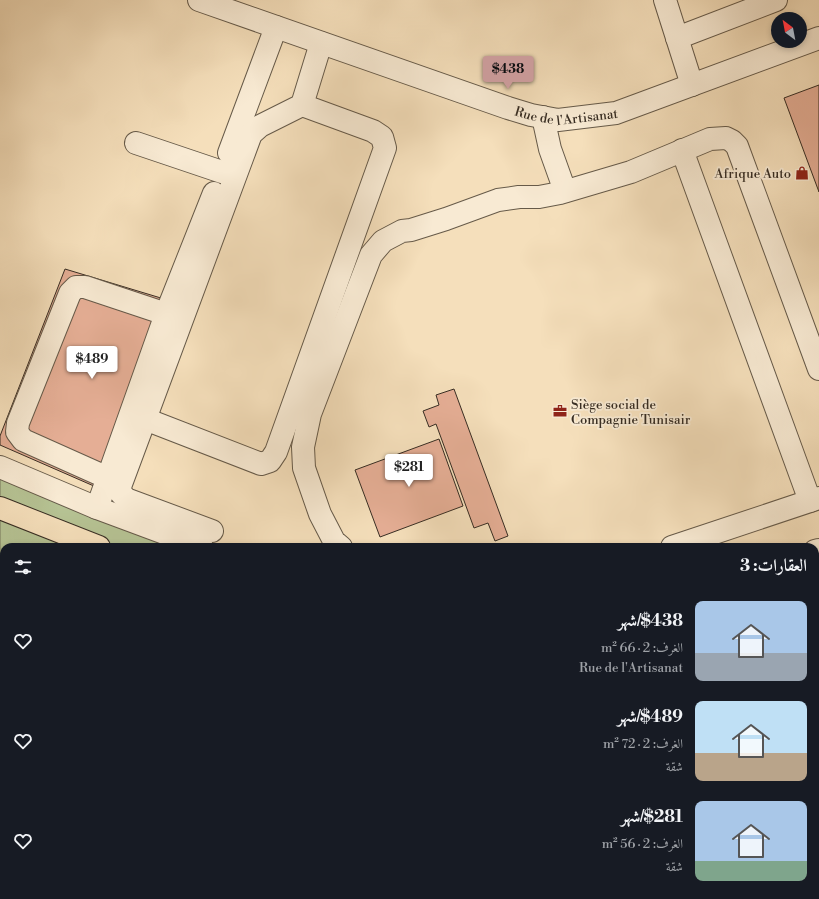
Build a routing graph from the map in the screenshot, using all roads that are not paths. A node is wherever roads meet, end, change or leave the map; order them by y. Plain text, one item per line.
1 (200, 0) edge
2 (665, 0) edge
3 (776, 0) edge
4 (276, 27) junction
5 (677, 38) junction
6 (819, 38) edge
7 (321, 43) junction
8 (692, 85) junction
9 (302, 105) junction
10 (543, 117) junction
11 (136, 143) dead end
12 (682, 150) junction
13 (222, 172) junction
14 (565, 191) junction
15 (166, 314) junction
16 (819, 369) edge
17 (145, 419) junction
18 (0, 467) edge
19 (108, 478) junction
20 (814, 500) edge
21 (0, 508) edge
22 (97, 508) junction
23 (207, 539) edge
24 (89, 543) edge
25 (336, 543) edge
26 (684, 543) edge

1 - 4 street, Rue de l'Artisanat
2 - 5 street
3 - 5 street
4 - 7 street, Rue de l'Artisanat
4 - 13 street
5 - 8 street
6 - 8 street, Rue de l'Artisanat
7 - 9 street
7 - 10 street, Rue de l'Artisanat
8 - 10 street, Rue de l'Artisanat
9 - 17 street
9 - 17 street
10 - 14 street
11 - 13 street
12 - 14 street
12 - 16 street
12 - 20 street
13 - 15 street
14 - 25 street
15 - 19 street
15 - 19 street
17 - 23 street
18 - 22 street
19 - 22 street
20 - 26 street
21 - 24 highway
22 - 23 street

